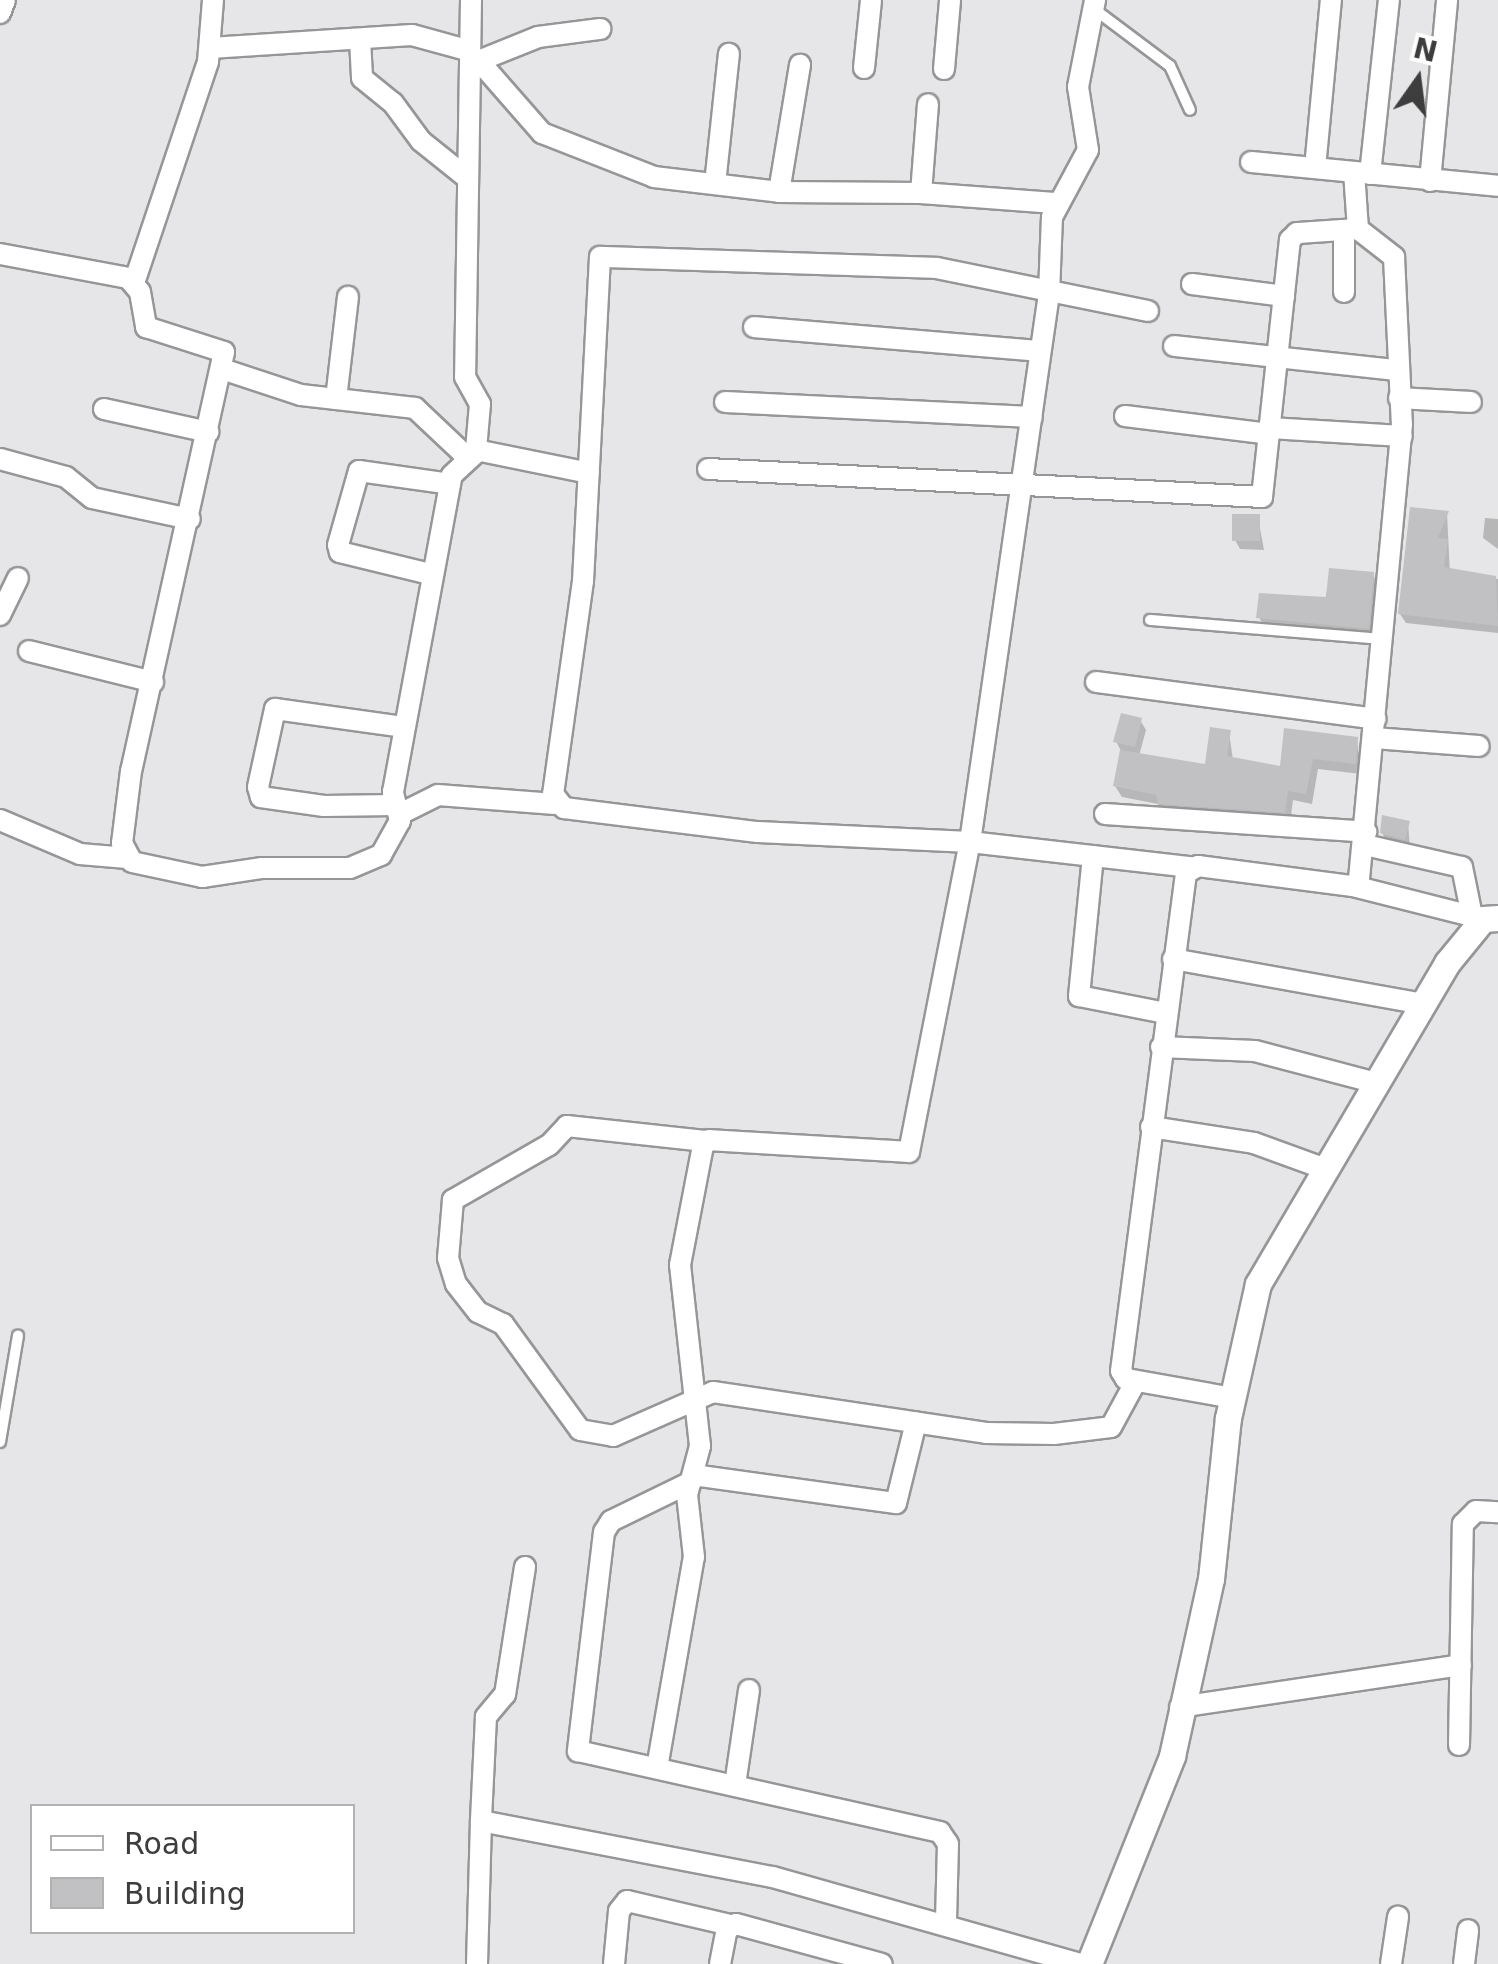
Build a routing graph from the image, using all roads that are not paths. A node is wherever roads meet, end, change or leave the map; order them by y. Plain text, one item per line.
1 (5, 0) edge
2 (213, 0) edge
3 (471, 0) edge
4 (871, 0) edge
5 (950, 0) edge
6 (1332, 0) edge
7 (1389, 0) edge
8 (1447, 0) edge
9 (1091, 3) edge
10 (0, 13) edge
11 (600, 29) dead end
12 (360, 39) junction
13 (210, 48) junction
14 (730, 54) dead end
15 (473, 59) junction
16 (800, 64) dead end
17 (864, 68) dead end
18 (944, 69) dead end
19 (928, 104) dead end
20 (1190, 110) dead end
21 (1252, 162) dead end
22 (1314, 168) junction
23 (1362, 173) junction
24 (466, 177) junction
25 (1430, 181) junction
26 (714, 184) junction
27 (1498, 186) edge
28 (779, 192) junction
29 (921, 193) junction
30 (1055, 204) junction
31 (1351, 230) junction
32 (0, 254) edge
33 (134, 283) junction
34 (1192, 284) dead end
35 (1344, 292) dead end
36 (1048, 294) junction
37 (1284, 296) junction
38 (348, 297) dead end
39 (1148, 311) dead end
40 (754, 327) dead end
41 (1174, 346) dead end
42 (1040, 350) junction
43 (1278, 356) junction
44 (222, 369) junction
45 (1396, 370) junction
46 (1399, 398) junction
47 (336, 399) junction
48 (724, 402) dead end
49 (1472, 402) dead end
50 (104, 409) dead end
51 (1125, 416) dead end
52 (1032, 417) junction
53 (1270, 431) junction
54 (208, 432) junction
55 (1402, 436) junction
56 (472, 455) junction
57 (0, 460) edge
58 (708, 469) dead end
59 (589, 473) junction
60 (450, 484) junction
61 (1023, 484) junction
62 (190, 519) junction
63 (430, 574) junction
64 (18, 578) dead end
65 (0, 615) edge
66 (1150, 620) dead end
67 (1384, 639) junction
68 (29, 651) dead end
69 (153, 682) junction
70 (1096, 682) dead end
71 (403, 728) junction
72 (1375, 728) junction
73 (1479, 746) dead end
74 (555, 804) junction
75 (398, 810) junction
76 (1105, 814) dead end
77 (0, 820) edge
78 (1366, 838) junction
79 (970, 842) junction
80 (1092, 856) junction
81 (127, 858) junction
82 (1192, 867) junction
83 (1358, 887) junction
84 (1485, 918) edge
85 (1173, 959) junction
86 (1424, 1004) junction
87 (1166, 1012) junction
88 (1161, 1047) junction
89 (1376, 1083) junction
90 (1151, 1127) junction
91 (705, 1142) junction
92 (1328, 1170) junction
93 (18, 1336) dead end
94 (1136, 1381) junction
95 (696, 1395) junction
96 (1233, 1398) junction
97 (916, 1422) junction
98 (0, 1442) edge
99 (692, 1479) junction
100 (1498, 1512) edge
101 (525, 1567) dead end
102 (1461, 1664) junction
103 (750, 1690) dead end
104 (1180, 1707) junction
105 (1458, 1745) dead end
106 (656, 1768) junction
107 (735, 1785) junction
108 (481, 1821) junction
109 (1398, 1917) dead end
110 (946, 1922) junction
111 (730, 1925) junction
112 (1468, 1930) dead end
113 (477, 1964) edge
114 (614, 1964) edge
115 (720, 1964) edge
116 (882, 1964) edge
117 (1081, 1964) edge
118 (1089, 1964) edge
119 (1391, 1964) edge
120 (1464, 1964) edge

1 - 10 street
2 - 13 street
3 - 15 street
4 - 17 street
5 - 18 street
6 - 22 street
7 - 23 street
8 - 25 street
9 - 20 lane
9 - 30 street
11 - 15 street
12 - 13 street
12 - 15 street
12 - 24 street
13 - 33 street
14 - 26 street
15 - 24 street
15 - 26 street
16 - 28 street
19 - 29 street
21 - 22 street
22 - 23 street
23 - 25 street
23 - 31 street
24 - 56 street
25 - 27 street
26 - 28 street
28 - 29 street
29 - 30 street
30 - 36 street
31 - 35 street
31 - 37 street
31 - 45 street
32 - 33 street
33 - 44 street
34 - 37 street
36 - 39 street
36 - 42 street
36 - 59 street
37 - 43 street
38 - 47 street
40 - 42 street
41 - 43 street
42 - 52 street
43 - 45 street
43 - 53 street
44 - 47 street
44 - 54 street
45 - 46 street
46 - 49 street
46 - 55 street
47 - 56 street
48 - 52 street
50 - 54 street
51 - 53 street
52 - 61 street
53 - 55 street
53 - 61 street
54 - 62 street
55 - 67 street
56 - 59 street
56 - 60 street
57 - 62 street
58 - 61 street
59 - 74 street
60 - 63 street
60 - 63 street
61 - 79 street
62 - 69 street
63 - 71 street
64 - 65 street
66 - 67 lane
67 - 72 street
68 - 69 street
69 - 81 street
70 - 72 street
71 - 75 street
71 - 75 street
72 - 73 street
72 - 78 street
74 - 75 street
74 - 79 street
75 - 81 street
76 - 78 street
77 - 81 street
78 - 83 street
78 - 84 street
79 - 80 street
79 - 91 street
80 - 82 street
80 - 87 street
82 - 83 street
82 - 85 street
83 - 84 street
84 - 86 street
85 - 86 street
85 - 87 street
86 - 89 street
87 - 88 street
88 - 89 street
88 - 90 street
89 - 92 street
90 - 92 street
90 - 94 street
91 - 95 street
91 - 95 street
92 - 96 street
93 - 98 lane
94 - 96 street
94 - 97 street
95 - 97 street
95 - 99 street
96 - 104 street
97 - 99 street
99 - 106 street
99 - 106 street
100 - 102 street
101 - 108 street
102 - 104 street
102 - 105 street
103 - 107 street
104 - 118 street
106 - 107 street
107 - 110 street
108 - 110 street
108 - 113 street
109 - 119 street
110 - 117 street
111 - 114 street
111 - 115 street
111 - 116 street
112 - 120 street

